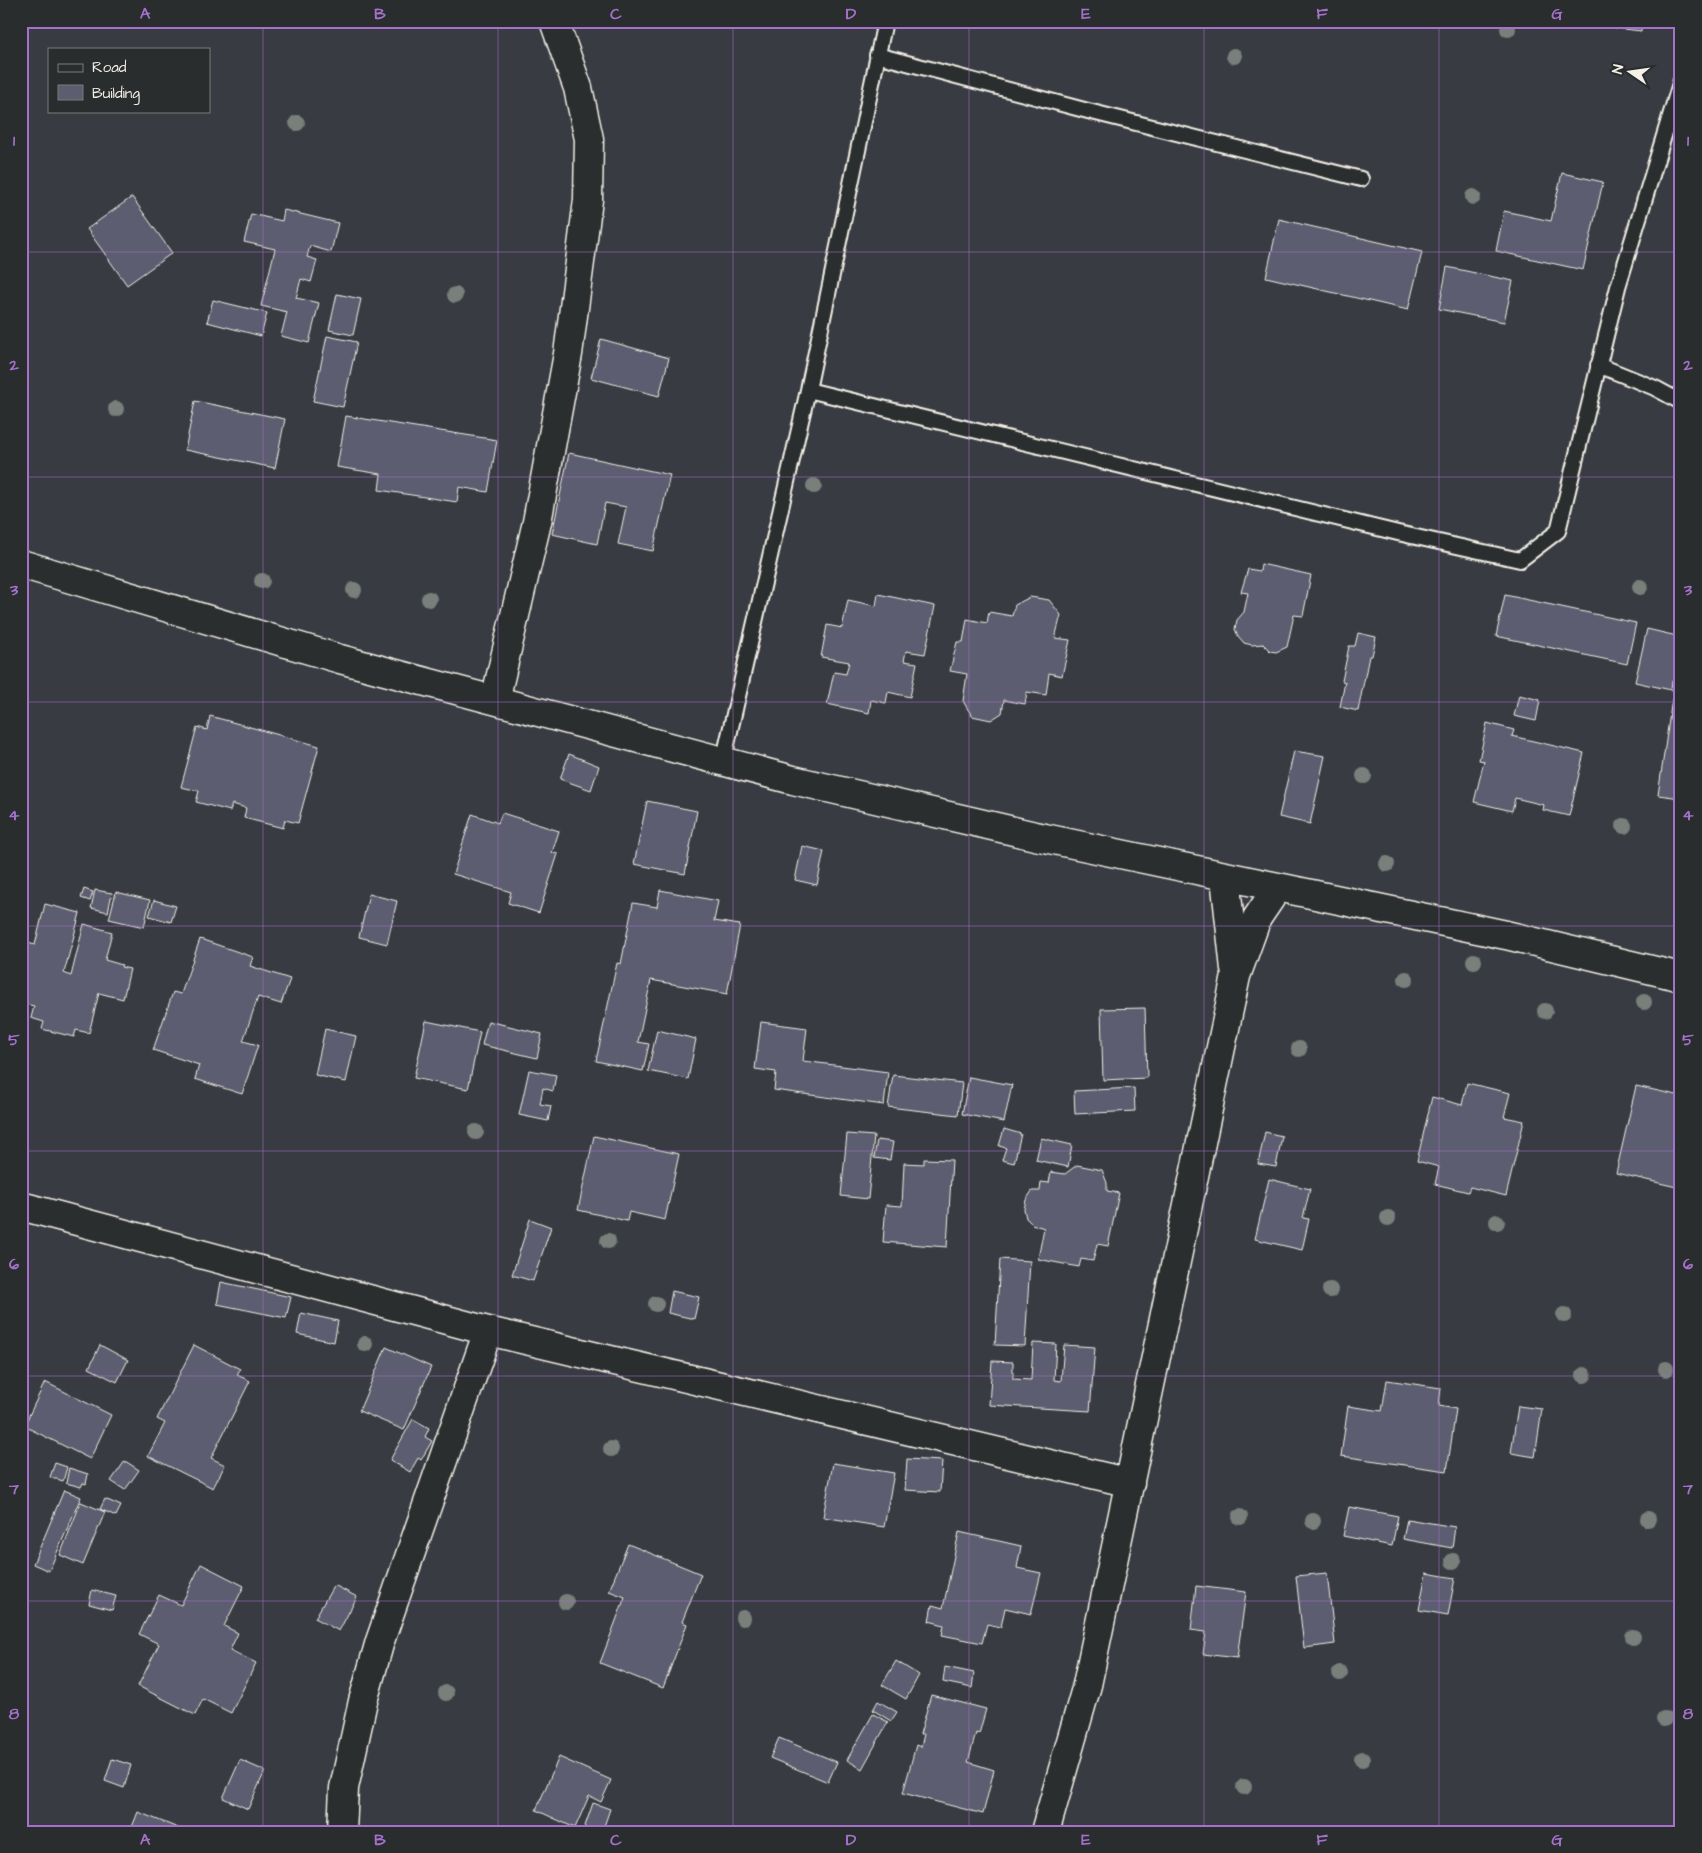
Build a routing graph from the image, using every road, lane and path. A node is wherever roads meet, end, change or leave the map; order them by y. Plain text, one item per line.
1 (554, 21) edge
2 (885, 21) edge
3 (877, 55) junction
4 (1681, 80) edge
5 (1361, 179) dead end
6 (1598, 366) junction
7 (808, 390) junction
8 (1681, 402) edge
9 (21, 564) edge
10 (495, 700) junction
11 (723, 762) junction
12 (1225, 877) junction
13 (1278, 887) junction
14 (1236, 976) junction
15 (1681, 977) edge
16 (21, 1206) edge
17 (488, 1330) junction
18 (1130, 1483) junction
19 (342, 1832) edge
20 (1045, 1832) edge

1 - 10 street
2 - 3 lane
3 - 5 lane
3 - 7 lane
4 - 6 lane
6 - 7 lane
6 - 8 lane
7 - 11 lane
9 - 10 street
10 - 11 street
11 - 12 street
12 - 13 street
12 - 14 street
13 - 14 street
13 - 15 street
14 - 18 street
16 - 17 street
17 - 18 street
17 - 19 street
18 - 20 street

